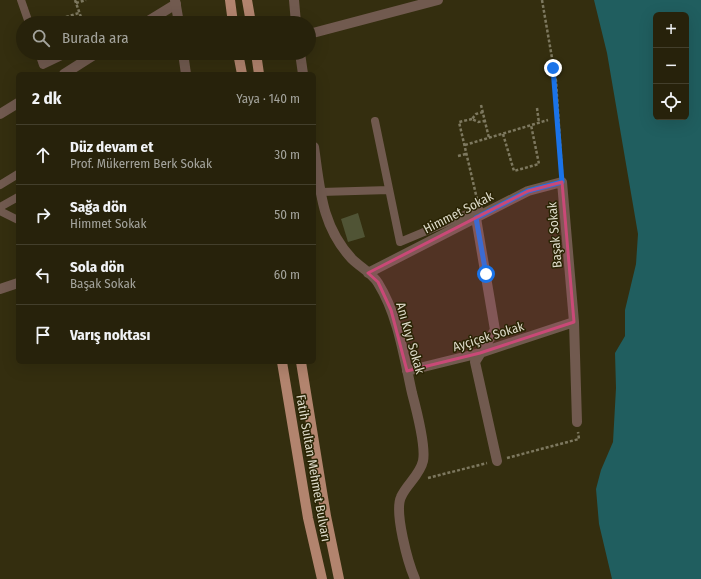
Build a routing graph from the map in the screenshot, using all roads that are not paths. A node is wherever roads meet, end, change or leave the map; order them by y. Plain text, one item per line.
1 (21, 0) edge
2 (230, 0) edge
3 (247, 0) edge
4 (294, 0) edge
5 (438, 0) edge
6 (175, 2) edge
7 (27, 16) edge
8 (155, 16) edge
9 (178, 16) edge
10 (233, 16) edge
11 (250, 16) edge
12 (295, 16) edge
13 (316, 32) edge
14 (41, 60) edge
15 (53, 60) edge
16 (86, 60) edge
17 (184, 60) edge
18 (239, 60) edge
19 (257, 60) edge
20 (301, 60) edge
21 (67, 72) edge
22 (186, 72) edge
23 (242, 72) edge
24 (259, 72) edge
25 (303, 72) edge
26 (16, 104) edge
27 (0, 114) edge
28 (375, 121) dead end
29 (316, 160) edge
30 (16, 175) edge
31 (562, 182) joint
32 (0, 185) edge
33 (389, 190) junction
34 (321, 192) junction
35 (16, 198) edge
36 (0, 207) edge
37 (0, 211) edge
38 (478, 213) junction
39 (16, 219) edge
40 (368, 273) junction
41 (16, 283) edge
42 (0, 289) edge
43 (574, 322) junction
44 (480, 353) junction
45 (282, 364) edge
46 (302, 364) edge
47 (407, 371) junction
48 (577, 422) dead end
49 (497, 461) dead end
50 (322, 579) edge
51 (339, 579) edge
52 (415, 579) edge

1 - 7 lane
2 - 10 main road
3 - 11 main road
4 - 12 street
5 - 13 street
6 - 8 street
6 - 9 street
14 - 15 lane
16 - 21 street
17 - 22 street
18 - 23 main road
19 - 24 main road
20 - 25 street
26 - 27 street
28 - 33 lane
29 - 34 street, Anı Kıyı Sokak
30 - 32 lane
31 - 38 street, Himmet Sokak
31 - 43 street, Başak Sokak
33 - 34 lane
33 - 38 lane
34 - 40 street, Anı Kıyı Sokak
35 - 36 lane
37 - 39 lane
38 - 40 street, Himmet Sokak
38 - 44 street
40 - 47 street, Anı Kıyı Sokak
41 - 42 street
43 - 44 street, Ayçiçek Sokak
43 - 48 street, Başak Sokak
44 - 47 street, Ayçiçek Sokak
44 - 49 street
45 - 50 main road, Fatih Sultan Mehmet Bulvarı
46 - 51 main road, Fatih Sultan Mehmet Bulvarı
47 - 52 street, Anı Kıyı Sokak

